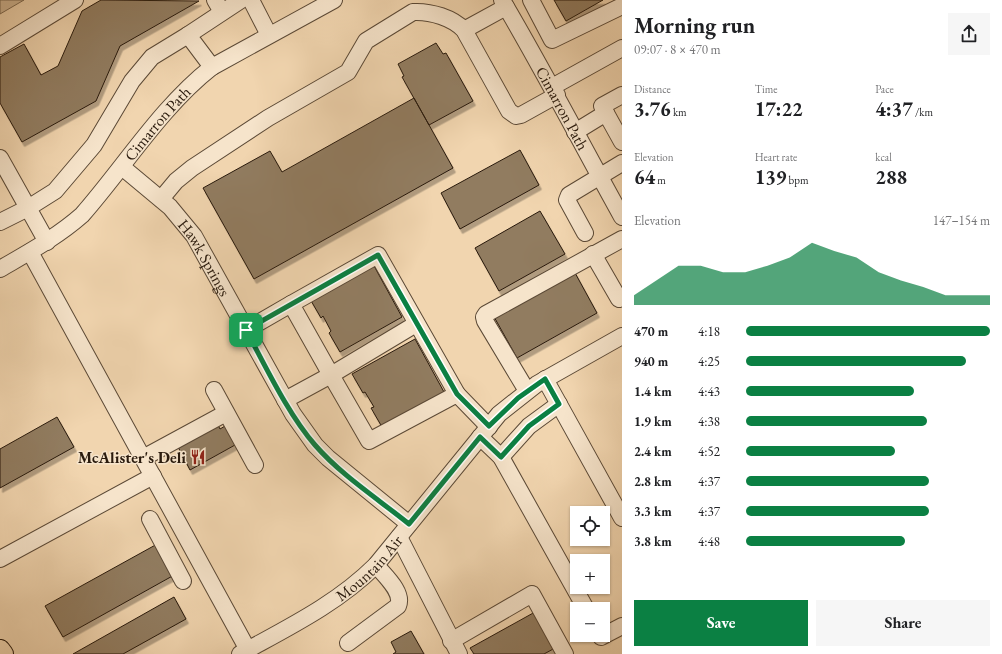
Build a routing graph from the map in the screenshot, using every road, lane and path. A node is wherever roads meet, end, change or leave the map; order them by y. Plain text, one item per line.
1 (75, 0) edge
2 (242, 0) edge
3 (251, 0) edge
4 (334, 0) edge
5 (531, 0) edge
6 (619, 0) edge
7 (504, 4) edge
8 (219, 6) edge
9 (622, 6) edge
10 (464, 30) junction
11 (188, 35) junction
12 (269, 35) junction
13 (0, 46) edge
14 (622, 48) edge
15 (212, 67) junction
16 (555, 91) junction
17 (622, 95) edge
18 (606, 114) junction
19 (574, 132) junction
20 (622, 142) edge
21 (0, 158) edge
22 (622, 163) edge
23 (122, 167) junction
24 (599, 176) junction
25 (161, 199) junction
26 (28, 208) junction
27 (622, 217) edge
28 (0, 222) edge
29 (586, 233) dead end
30 (622, 239) edge
31 (47, 242) junction
32 (30, 252) junction
33 (593, 254) junction
34 (0, 269) edge
35 (619, 299) dead end
36 (291, 304) junction
37 (416, 324) junction
38 (246, 330) junction
39 (622, 336) edge
40 (331, 375) junction
41 (545, 379) junction
42 (214, 390) dead end
43 (527, 392) junction
44 (457, 394) junction
45 (285, 400) junction
46 (559, 404) junction
47 (226, 413) junction
48 (484, 432) junction
49 (501, 457) junction
50 (143, 458) junction
51 (255, 465) dead end
52 (153, 476) junction
53 (622, 518) edge
54 (150, 519) dead end
55 (409, 524) junction
56 (399, 537) junction
57 (0, 559) edge
58 (376, 565) junction
59 (183, 581) dead end
60 (582, 602) edge
61 (622, 626) edge
62 (610, 632) edge
63 (348, 642) dead end
64 (455, 647) edge
65 (0, 650) edge
66 (244, 652) edge
67 (2, 654) edge
68 (566, 654) edge

1 - 13 street
2 - 8 street
3 - 12 street
4 - 12 street, Cimarron Path
5 - 9 street
6 - 9 street
7 - 10 street
7 - 16 street, Cimarron Path
8 - 11 street
10 - 16 street
10 - 25 street
11 - 15 street
11 - 26 street
12 - 15 street, Cimarron Path
14 - 16 street
15 - 23 street, Cimarron Path
16 - 19 street, Cimarron Path
17 - 18 street
18 - 19 street
18 - 20 street
19 - 24 street, Cimarron Path
21 - 26 street
22 - 24 street
23 - 25 street, Hawk Springs
23 - 31 street, Cimarron Path
24 - 27 street, Cimarron Path
24 - 29 street
25 - 38 street, Hawk Springs
26 - 28 street
26 - 31 street
30 - 33 street
31 - 32 street, Cimarron Path
32 - 34 street, Cimarron Path
32 - 50 street
33 - 35 street
33 - 43 street
36 - 37 street
36 - 38 street
36 - 40 street
37 - 40 street
37 - 44 street
38 - 45 street, Hawk Springs
39 - 41 street, Mountain Air
40 - 44 street
40 - 45 street
41 - 43 street, Mountain Air
41 - 46 street
42 - 47 street
43 - 48 street, Mountain Air
44 - 48 street
45 - 55 street, Hawk Springs
46 - 49 street
46 - 53 street
47 - 50 street
47 - 51 street
48 - 49 street
48 - 55 street, Mountain Air
49 - 60 street
50 - 52 street
52 - 57 street
52 - 66 street
54 - 59 street
55 - 56 street, Mountain Air
56 - 58 street, Mountain Air
56 - 64 street
58 - 63 street
58 - 66 street, Mountain Air
61 - 62 street
64 - 68 street
65 - 67 main road

